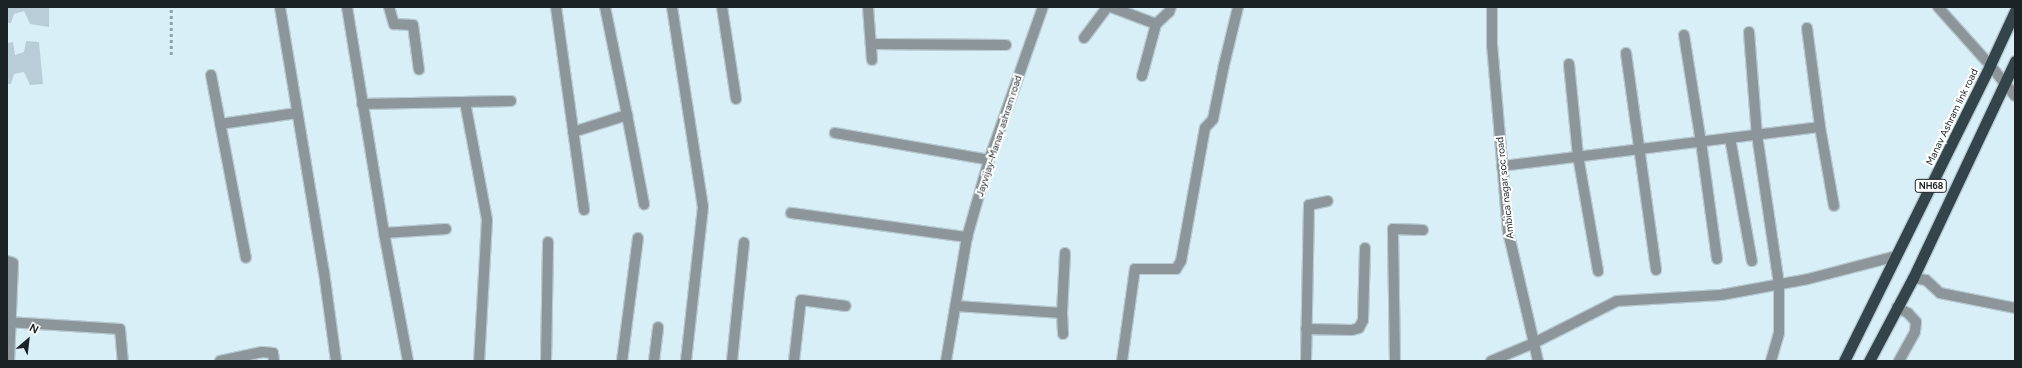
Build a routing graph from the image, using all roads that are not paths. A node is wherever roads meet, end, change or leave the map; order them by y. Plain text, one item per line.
1 (280, 7) edge
2 (347, 7) edge
3 (389, 7) edge
4 (556, 7) edge
5 (605, 7) edge
6 (672, 7) edge
7 (722, 7) edge
8 (868, 7) edge
9 (1043, 7) edge
10 (1107, 7) edge
11 (1112, 7) edge
12 (1171, 7) edge
13 (1238, 7) edge
14 (1492, 7) edge
15 (1938, 7) edge
16 (2015, 11) edge
17 (1156, 24) junction
18 (1808, 28) dead end
19 (1749, 32) dead end
20 (1684, 35) dead end
21 (1084, 38) dead end
22 (871, 44) junction
23 (1006, 45) dead end
24 (1626, 53) dead end
25 (872, 60) dead end
26 (2015, 61) edge
27 (1569, 64) dead end
28 (1990, 65) junction
29 (419, 70) dead end
30 (211, 75) dead end
31 (1142, 76) dead end
32 (2004, 82) junction
33 (2015, 96) edge
34 (736, 99) dead end
35 (511, 101) dead end
36 (465, 102) junction
37 (362, 104) junction
38 (298, 113) junction
39 (627, 115) junction
40 (220, 124) junction
41 (1820, 127) junction
42 (573, 132) junction
43 (835, 133) dead end
44 (1757, 135) junction
45 (1730, 138) junction
46 (1702, 142) junction
47 (1640, 149) junction
48 (1578, 156) junction
49 (989, 160) junction
50 (1502, 166) junction
51 (1328, 202) dead end
52 (644, 204) dead end
53 (1834, 206) dead end
54 (584, 210) dead end
55 (791, 213) dead end
56 (446, 229) dead end
57 (1423, 230) dead end
58 (384, 233) junction
59 (638, 238) dead end
60 (967, 238) junction
61 (548, 242) dead end
62 (744, 244) dead end
63 (1365, 248) dead end
64 (1065, 253) dead end
65 (1896, 256) junction
66 (246, 258) dead end
67 (1717, 259) dead end
68 (7, 261) edge
69 (1752, 261) dead end
70 (1656, 270) dead end
71 (1598, 271) dead end
72 (1913, 278) junction
73 (1779, 284) junction
74 (846, 306) dead end
75 (956, 306) junction
76 (1897, 307) junction
77 (2015, 308) edge
78 (1062, 313) junction
79 (8, 322) edge
80 (658, 327) dead end
81 (1306, 329) junction
82 (1063, 334) dead end
83 (1534, 343) junction
84 (9, 361) edge
85 (123, 361) edge
86 (220, 361) edge
87 (274, 361) edge
88 (336, 361) edge
89 (408, 361) edge
90 (480, 361) edge
91 (546, 361) edge
92 (622, 361) edge
93 (654, 361) edge
94 (686, 361) edge
95 (732, 361) edge
96 (794, 361) edge
97 (946, 361) edge
98 (1122, 361) edge
99 (1306, 361) edge
100 (1395, 361) edge
101 (1491, 361) edge
102 (1538, 361) edge
103 (1771, 361) edge
104 (1844, 361) edge
105 (1869, 361) edge
106 (1899, 361) edge

1 - 38 street
2 - 37 street
3 - 29 street
4 - 42 street
5 - 39 street
6 - 94 street
7 - 34 street
8 - 22 street
9 - 49 street, Jayvijay-Manav ashram road
10 - 21 street
11 - 17 street
12 - 17 street
13 - 98 street
14 - 50 street, Ambica nagar soc road
15 - 28 street
16 - 28 highway, Manav Ashram link road / NH68
17 - 31 street
18 - 41 street
19 - 44 street
20 - 46 street
22 - 23 street
22 - 25 street
24 - 47 street
26 - 32 highway
27 - 48 street
28 - 32 street
28 - 65 highway, Manav Ashram link road / NH68
30 - 40 street
32 - 33 street
32 - 72 highway
35 - 36 street
36 - 37 street
36 - 90 street
37 - 58 street
38 - 40 street
38 - 88 street
39 - 42 street
39 - 52 street
40 - 66 street
41 - 44 street
41 - 53 street
42 - 54 street
43 - 49 street
44 - 45 street
44 - 73 street
45 - 46 street
45 - 69 street
46 - 47 street
46 - 67 street
47 - 48 street
47 - 70 street
48 - 50 street
48 - 71 street
49 - 60 street, Jayvijay-Manav ashram road
50 - 83 street, Ambica nagar soc road
51 - 81 street
55 - 60 street
56 - 58 street
57 - 100 street
58 - 89 street
59 - 92 street
60 - 75 street, Jayvijay-Manav ashram road
61 - 91 street
62 - 95 street
63 - 81 street
64 - 78 street
65 - 73 street
65 - 104 highway, Manav Ashram link road / NH68
68 - 79 street
72 - 76 highway
72 - 77 street
73 - 83 street
73 - 103 street
74 - 96 street
75 - 78 street
75 - 97 street, Jayvijay-Manav ashram road
76 - 105 highway
76 - 106 street
78 - 82 street
79 - 84 street
79 - 85 street
80 - 93 street
81 - 99 street
83 - 101 street
83 - 102 street, Ambica nagar soc road
86 - 87 street

